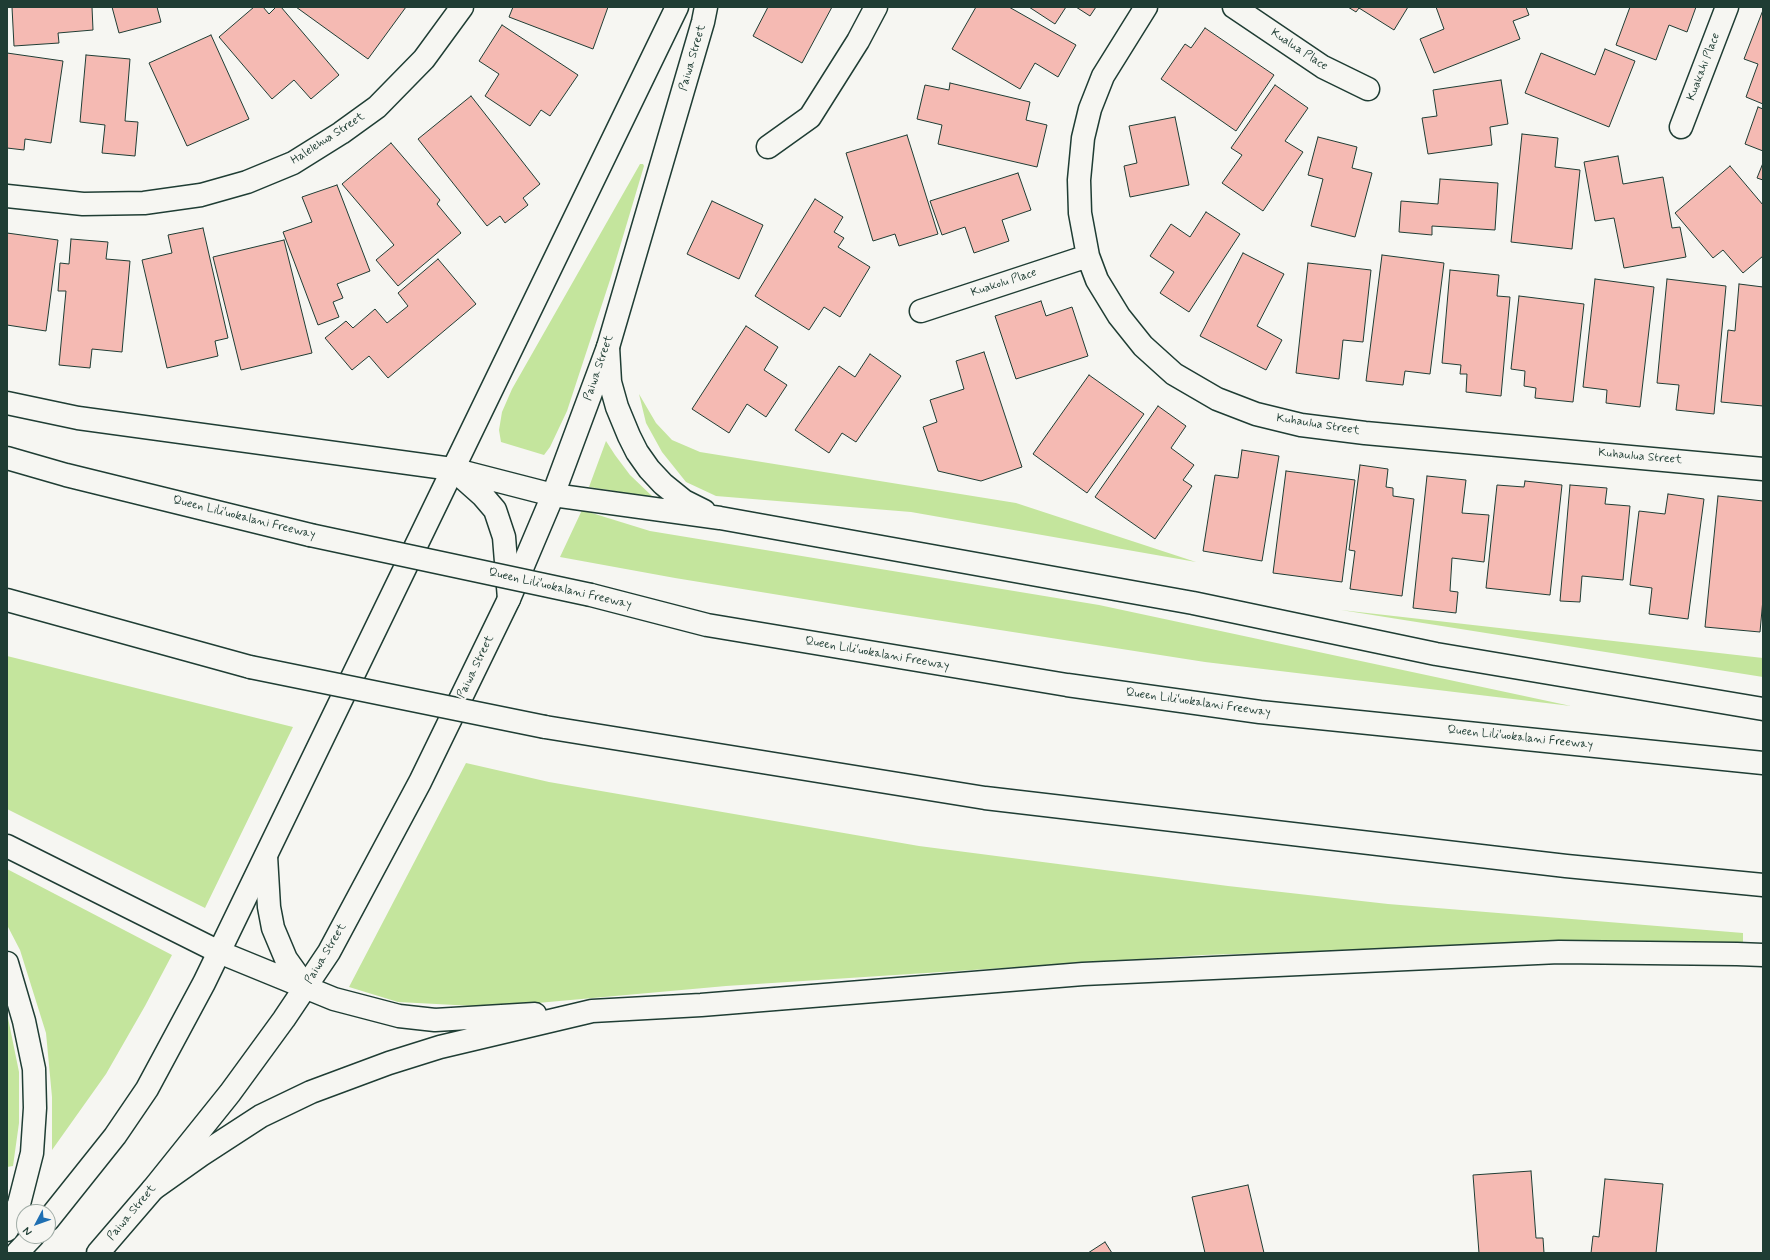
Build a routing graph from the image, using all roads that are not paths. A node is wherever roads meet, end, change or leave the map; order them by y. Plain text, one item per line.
1 (462, 7) edge
2 (678, 7) edge
3 (706, 7) edge
4 (876, 7) edge
5 (1146, 7) edge
6 (1234, 7) edge
7 (1727, 7) edge
8 (1368, 89) dead end
9 (1681, 127) dead end
10 (768, 147) dead end
11 (7, 196) edge
12 (1088, 256) junction
13 (921, 311) dead end
14 (608, 347) junction
15 (7, 403) edge
16 (7, 458) edge
17 (452, 469) junction
18 (1763, 469) edge
19 (553, 495) junction
20 (720, 518) junction
21 (509, 599) junction
22 (7, 600) edge
23 (1763, 709) edge
24 (1763, 763) edge
25 (7, 846) edge
26 (266, 856) junction
27 (1763, 885) edge
28 (220, 952) junction
29 (1763, 955) edge
30 (7, 963) edge
31 (306, 987) junction
32 (592, 1011) junction
33 (152, 1190) junction
34 (56, 1210) edge
35 (7, 1230) edge
36 (25, 1244) edge
37 (17, 1253) edge
38 (98, 1253) edge

1 - 11 main road, Halelehua Street
2 - 17 main road
3 - 14 main road, Paiwa Street
4 - 10 main road
5 - 12 main road, Kuhaulua Street
6 - 8 main road, Kualua Place
7 - 9 main road, Kuakahi Place
12 - 13 main road, Kuakolu Place
12 - 18 main road, Kuhaulua Street
14 - 19 main road, Paiwa Street
14 - 20 main road
15 - 17 main road
16 - 24 main road, Queen Liliʻuokalani Freeway, bridge
17 - 19 main road
17 - 21 main road
17 - 26 main road
19 - 20 main road
19 - 21 main road, Paiwa Street
20 - 23 main road
21 - 31 main road, Paiwa Street
22 - 27 main road, bridge
25 - 28 main road
26 - 28 main road
26 - 31 main road
28 - 31 main road
28 - 34 main road
29 - 32 main road
30 - 35 main road
31 - 32 main road
31 - 33 main road, Paiwa Street
32 - 33 main road
33 - 38 main road, Paiwa Street
36 - 37 main road

